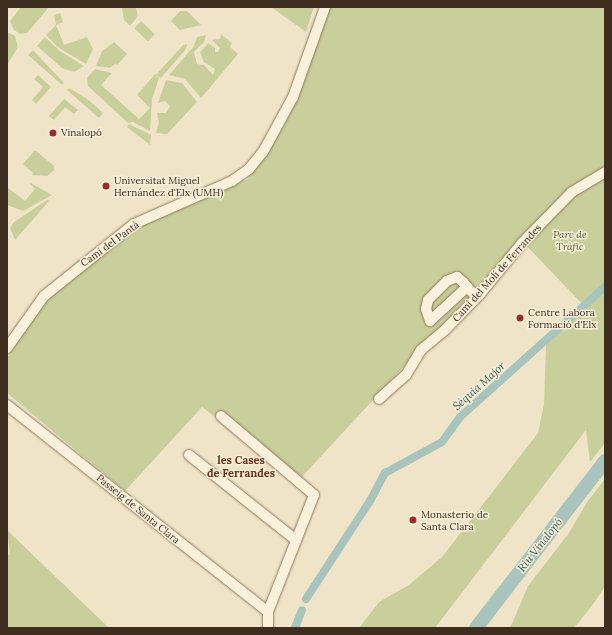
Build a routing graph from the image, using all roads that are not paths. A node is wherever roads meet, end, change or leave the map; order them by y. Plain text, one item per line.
1 (326, 7) edge
2 (605, 172) edge
3 (467, 287) dead end
4 (477, 297) junction
5 (7, 348) edge
6 (379, 399) dead end
7 (7, 405) edge
8 (221, 416) dead end
9 (189, 455) dead end
10 (296, 540) junction
11 (268, 612) junction
12 (268, 628) edge

1 - 5 street, Camí del Pantà
2 - 4 street, Camí del Molí de Ferrandes
3 - 4 street
4 - 6 street, Camí del Molí de Ferrandes
7 - 11 street, Passeig de Santa Clara
8 - 10 street
9 - 10 street
10 - 11 street
11 - 12 street

